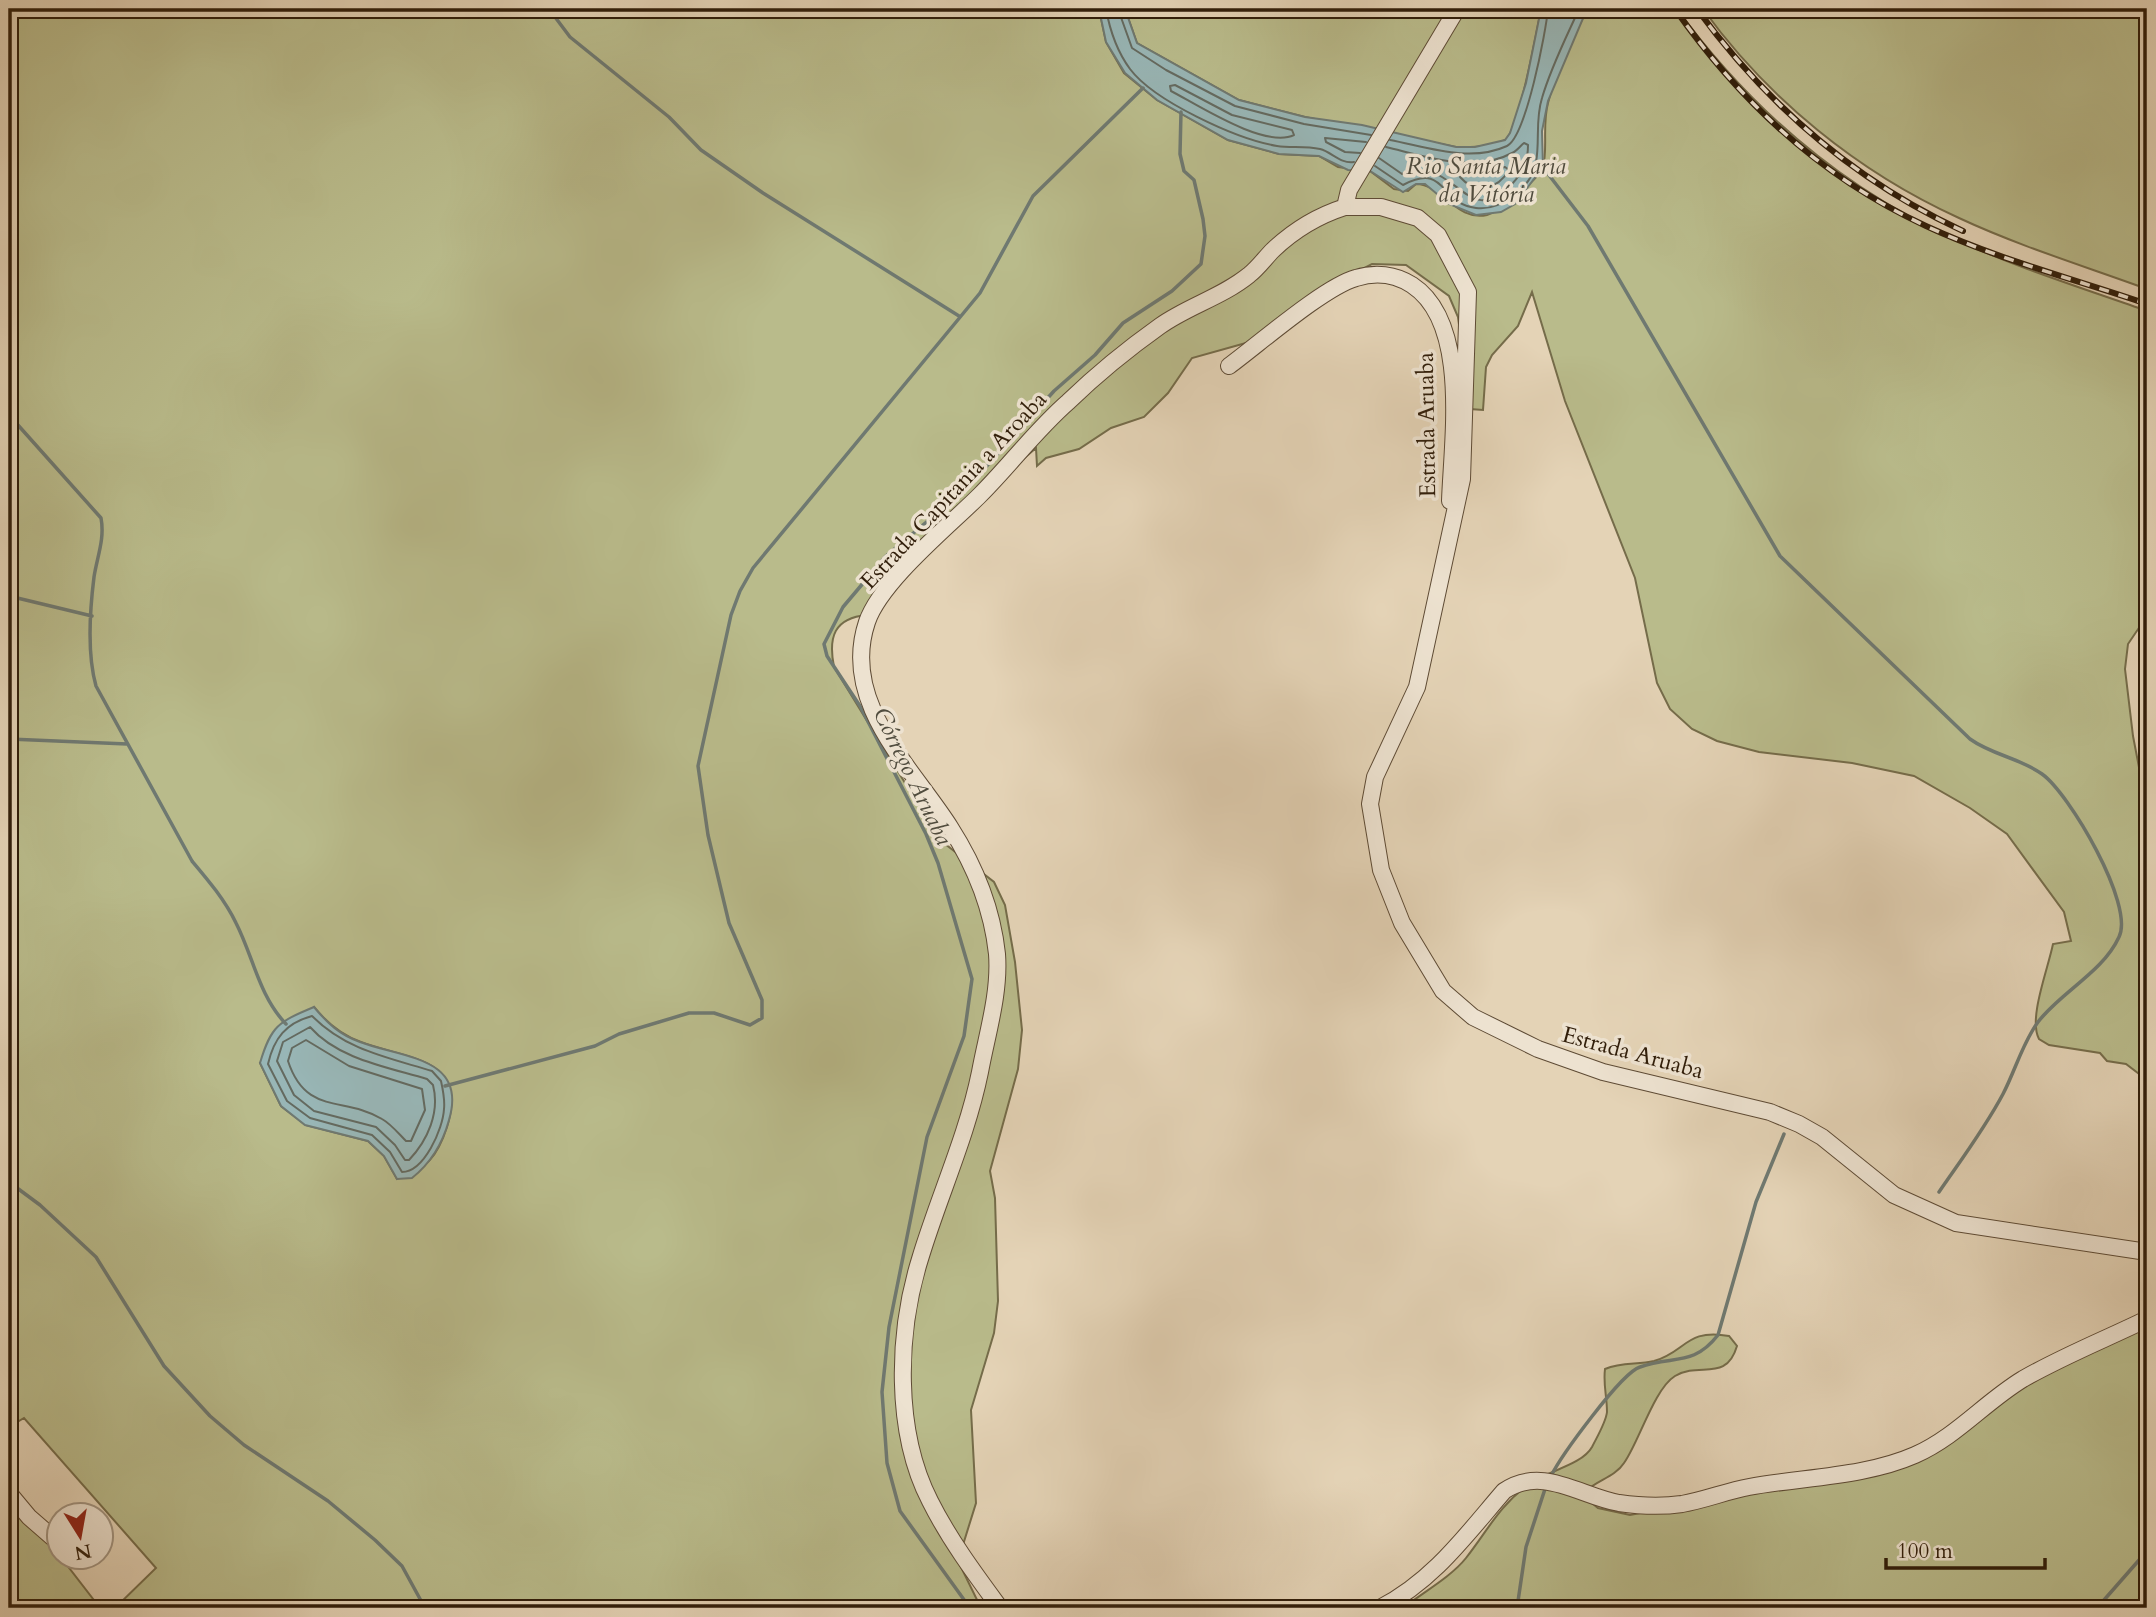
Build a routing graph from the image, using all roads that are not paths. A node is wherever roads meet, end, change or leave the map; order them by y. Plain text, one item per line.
1 (1457, 9) edge
2 (1345, 207) junction
3 (1230, 366) dead end
4 (1449, 539) junction
5 (2147, 1252) edge
6 (2147, 1319) edge
7 (9, 1493) edge
8 (46, 1532) edge
9 (1000, 1608) edge
10 (1380, 1608) edge

1 - 2 street
2 - 4 street, Estrada Aruaba
2 - 9 street, Estrada Capitania a Aroaba
3 - 4 street, Estrada Aruaba
4 - 5 street, Estrada Aruaba
6 - 10 street
7 - 8 street

